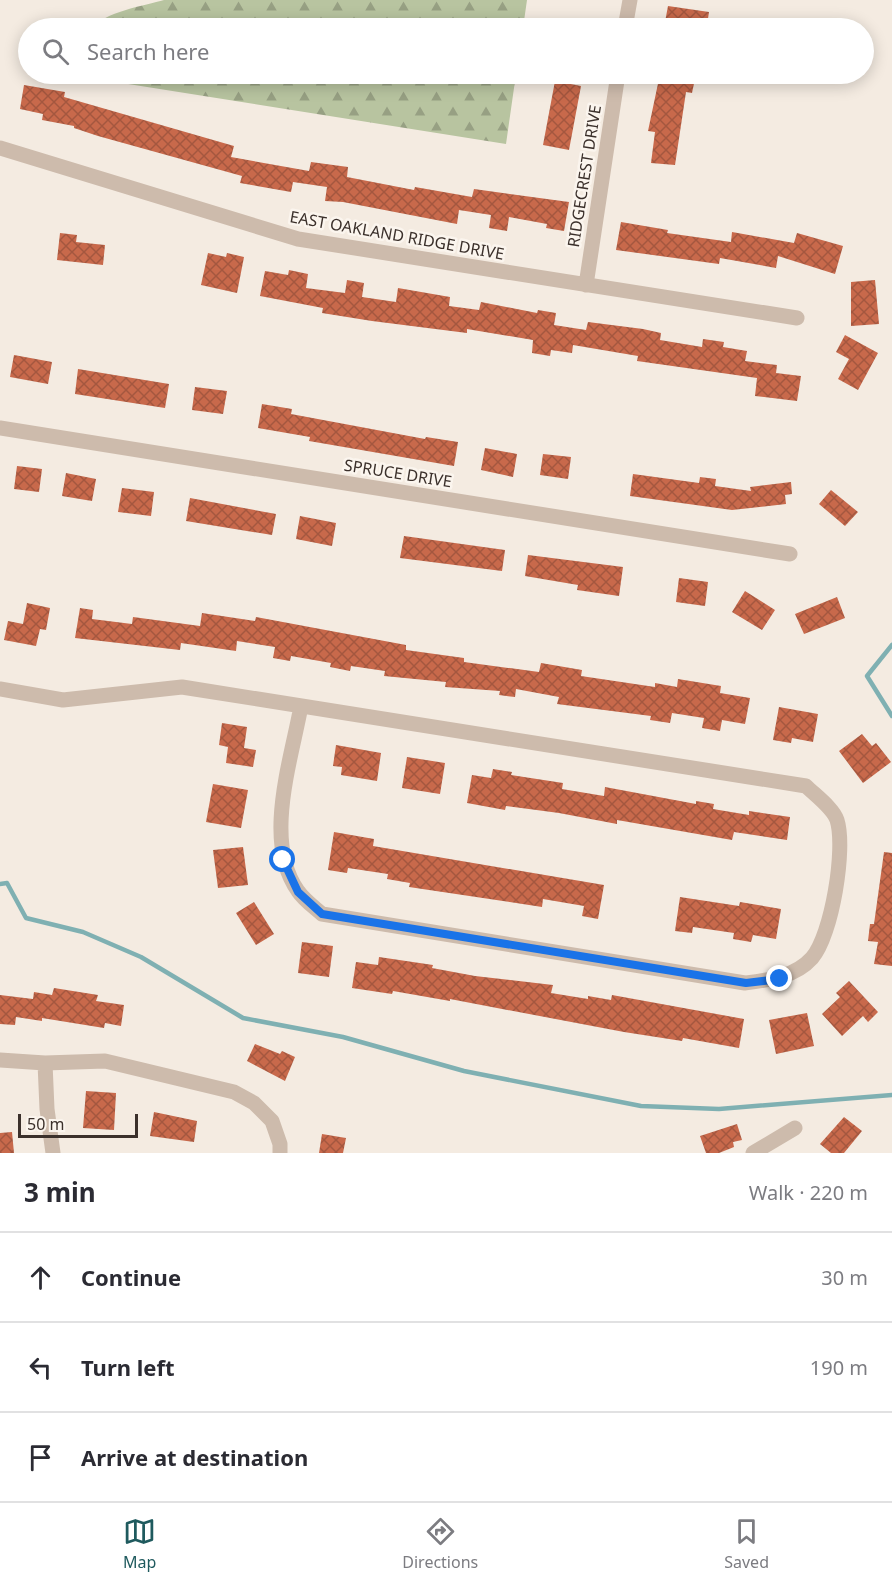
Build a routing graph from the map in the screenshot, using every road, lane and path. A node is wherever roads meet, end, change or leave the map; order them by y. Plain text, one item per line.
1 (630, 0) edge
2 (627, 18) edge
3 (616, 84) edge
4 (0, 148) edge
5 (586, 285) junction
6 (797, 318) dead end
7 (0, 428) edge
8 (790, 554) dead end
9 (0, 689) edge
10 (301, 706) junction
11 (0, 1060) edge
12 (45, 1063) junction
13 (795, 1128) dead end
14 (53, 1153) edge
15 (280, 1153) edge
16 (753, 1153) edge

1 - 2 street
3 - 5 street, RIDGECREST DRIVE
4 - 5 street, EAST OAKLAND RIDGE DRIVE
5 - 6 street, EAST OAKLAND RIDGE DRIVE
7 - 8 street, SPRUCE DRIVE
9 - 10 street
10 - 10 street
11 - 12 street
12 - 14 street
12 - 15 street
13 - 16 street

